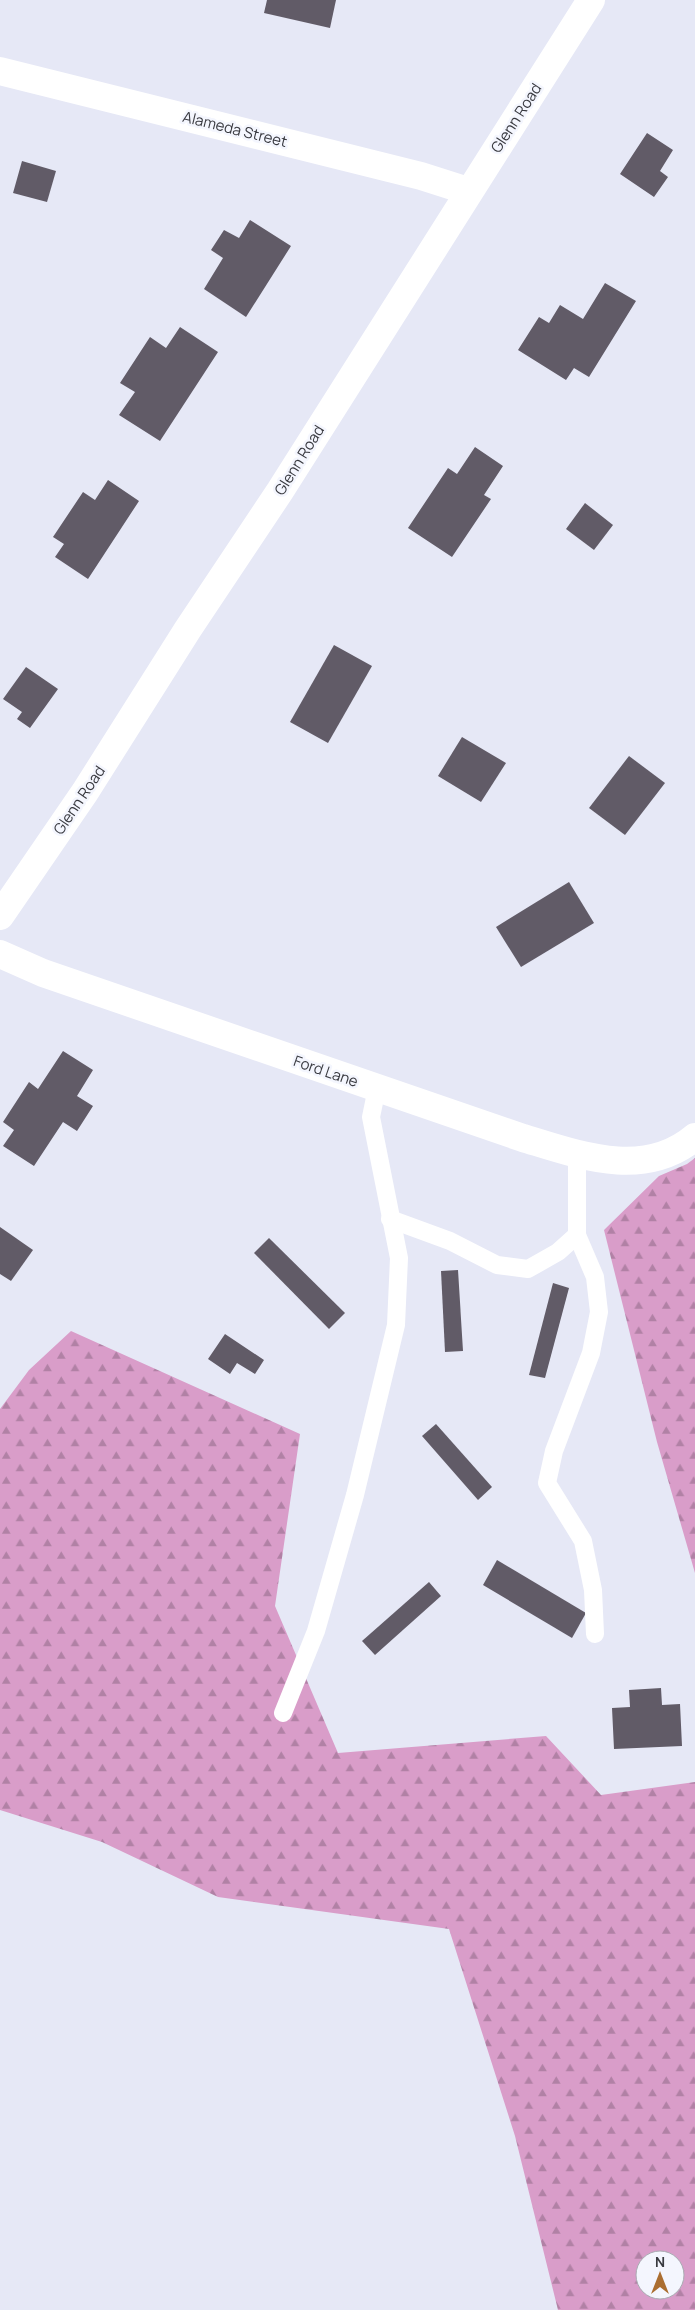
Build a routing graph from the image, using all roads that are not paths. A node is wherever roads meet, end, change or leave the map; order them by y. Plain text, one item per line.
1 (591, 0) edge
2 (0, 71) edge
3 (468, 192) junction
4 (0, 916) edge
5 (0, 954) edge
6 (376, 1088) junction
7 (695, 1137) edge
8 (577, 1154) junction
9 (390, 1219) junction
10 (577, 1235) junction
11 (595, 1634) dead end
12 (283, 1713) dead end

1 - 3 street, Glenn Road
2 - 3 street, Alameda Street
3 - 4 street, Glenn Road
5 - 6 street, Ford Lane
6 - 8 street, Ford Lane
6 - 9 lane
7 - 8 street, Ford Lane
8 - 10 lane
9 - 10 lane
9 - 12 lane
10 - 11 lane

